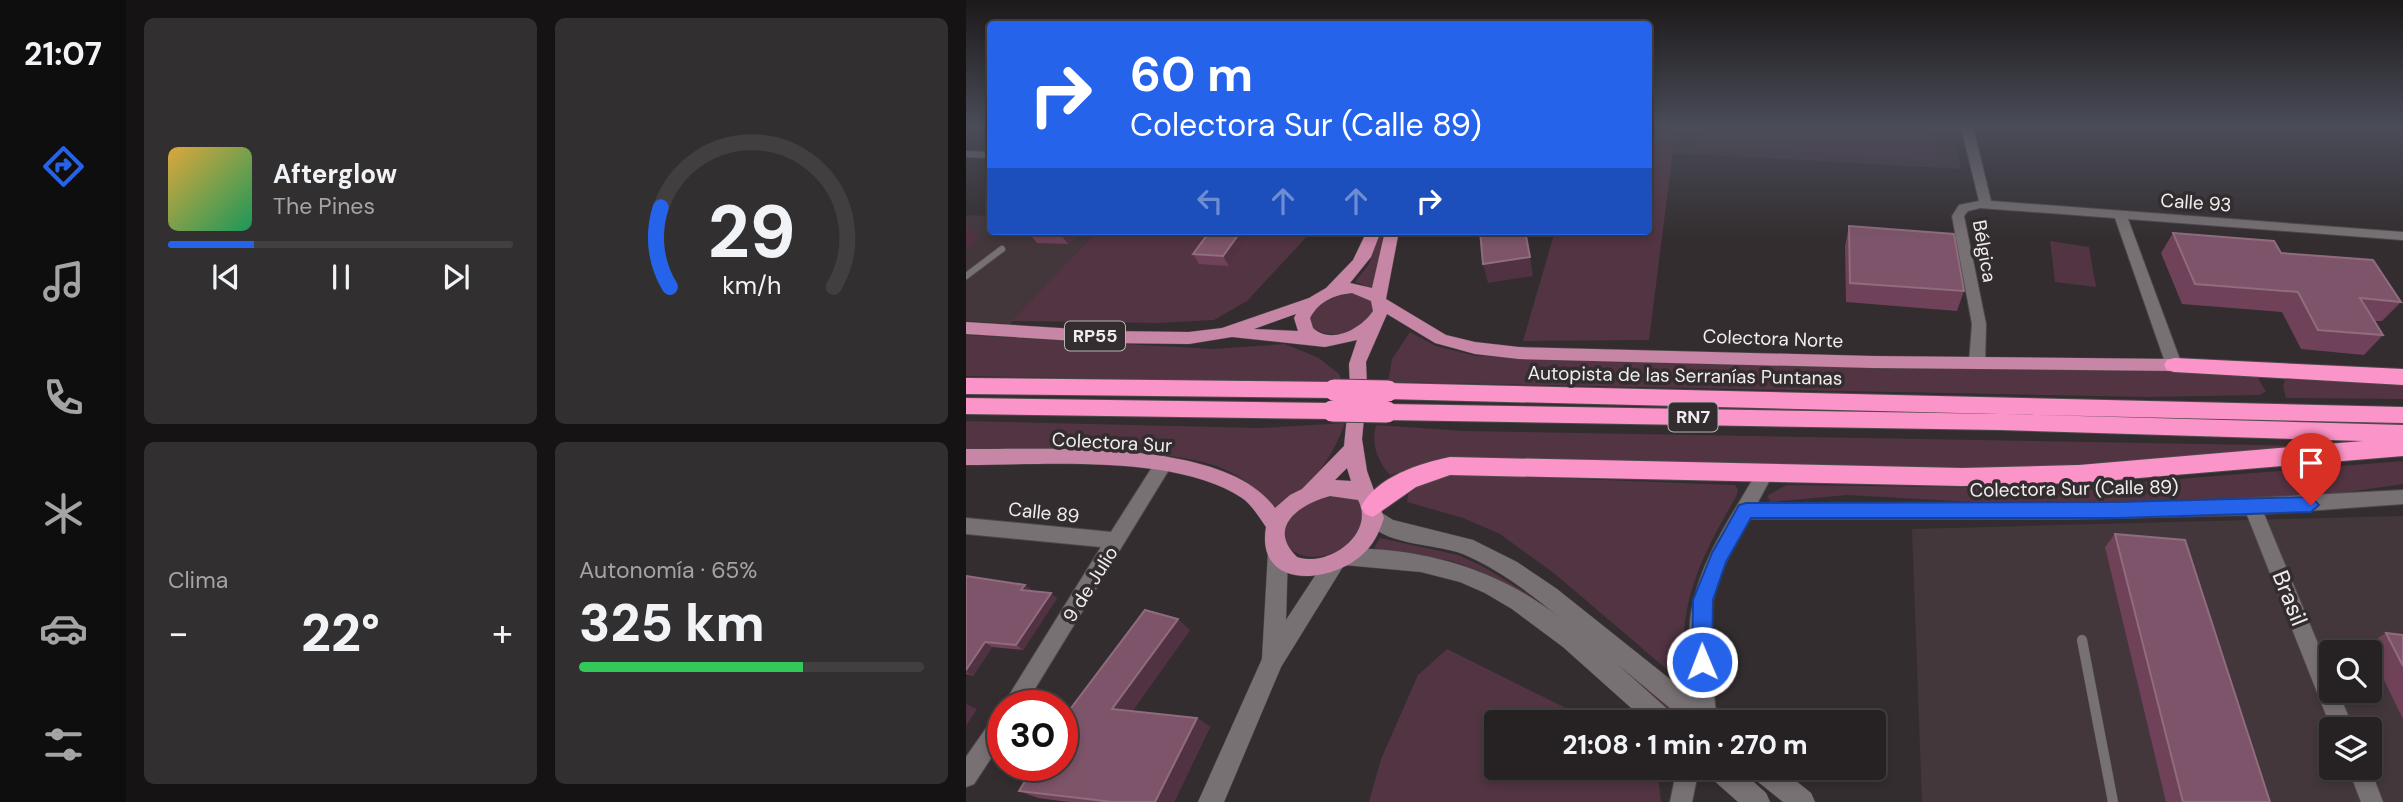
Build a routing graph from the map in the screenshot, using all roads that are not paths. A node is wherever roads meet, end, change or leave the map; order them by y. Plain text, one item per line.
1 (1976, 164) edge
2 (1986, 205) junction
3 (2120, 215) junction
4 (1372, 235) edge
5 (1391, 235) edge
6 (2403, 236) edge
7 (1002, 249) dead end
8 (966, 276) edge
9 (1327, 293) junction
10 (1312, 302) junction
11 (1379, 307) junction
12 (966, 328) edge
13 (1224, 334) junction
14 (1317, 339) junction
15 (1977, 363) junction
16 (1357, 364) junction
17 (2175, 365) junction
18 (2403, 377) edge
19 (966, 386) edge
20 (1333, 400) junction
21 (1387, 402) junction
22 (966, 406) edge
23 (2403, 415) edge
24 (2403, 434) edge
25 (2403, 447) edge
26 (1353, 448) junction
27 (966, 457) edge
28 (1164, 463) junction
29 (1766, 472) junction
30 (1308, 493) junction
31 (2403, 497) edge
32 (2252, 505) junction
33 (1371, 506) junction
34 (1746, 511) junction
35 (966, 526) edge
36 (1276, 527) junction
37 (1117, 541) junction
38 (1278, 552) junction
39 (1341, 560) junction
40 (2082, 640) dead end
41 (1273, 659) junction
42 (1023, 690) edge
43 (1651, 710) edge
44 (1691, 710) edge
45 (1706, 710) edge
46 (2338, 717) edge
47 (987, 745) edge
48 (966, 776) edge
49 (1686, 780) edge
50 (1732, 780) edge
51 (1775, 780) edge
52 (2364, 780) edge
53 (1211, 802) edge
54 (1681, 802) edge
55 (1757, 802) edge
56 (1802, 802) edge
57 (2113, 802) edge
58 (2372, 802) edge

1 - 2 street, Bélgica
2 - 3 street, Calle 93
2 - 15 street, Bélgica
3 - 6 street, Calle 93
3 - 17 street
4 - 9 main road, RP55
5 - 11 main road
7 - 8 lane
9 - 10 main road, RP55
9 - 11 main road, RP55
10 - 13 main road, RP55
10 - 14 main road
11 - 14 main road, RP55
11 - 15 main road, Colectora Norte
11 - 16 main road
12 - 13 main road, RP55
13 - 14 main road, RP55
14 - 16 main road
15 - 17 main road, Colectora Norte
16 - 26 main road
17 - 18 highway
19 - 20 highway, Autopista de las Serranías Puntanas / RN7
20 - 21 highway, Autopista de las Serranías Puntanas / RN7, bridge
20 - 22 highway, Autopista de las Serranías Puntanas / RN7
21 - 23 highway, Autopista de las Serranías Puntanas / RN7
21 - 24 highway, Autopista de las Serranías Puntanas / RN7
25 - 29 highway
26 - 30 main road
26 - 33 main road
27 - 28 main road, Colectora Sur
28 - 36 main road, Colectora Sur
28 - 37 street, 9 de Julio
29 - 33 highway
29 - 34 street
30 - 33 main road
30 - 36 main road
31 - 32 street, Colectora Sur (Calle 89)
32 - 34 street, Colectora Sur (Calle 89)
32 - 46 street, Brasil
33 - 39 main road
33 - 44 main road
34 - 45 street
35 - 37 street, Calle 89
36 - 38 main road
37 - 42 street, 9 de Julio
38 - 39 main road
38 - 41 main road
39 - 41 main road
39 - 43 main road
40 - 57 lane
41 - 53 main road
47 - 48 street
49 - 54 street
50 - 55 main road
51 - 56 main road
52 - 58 street

